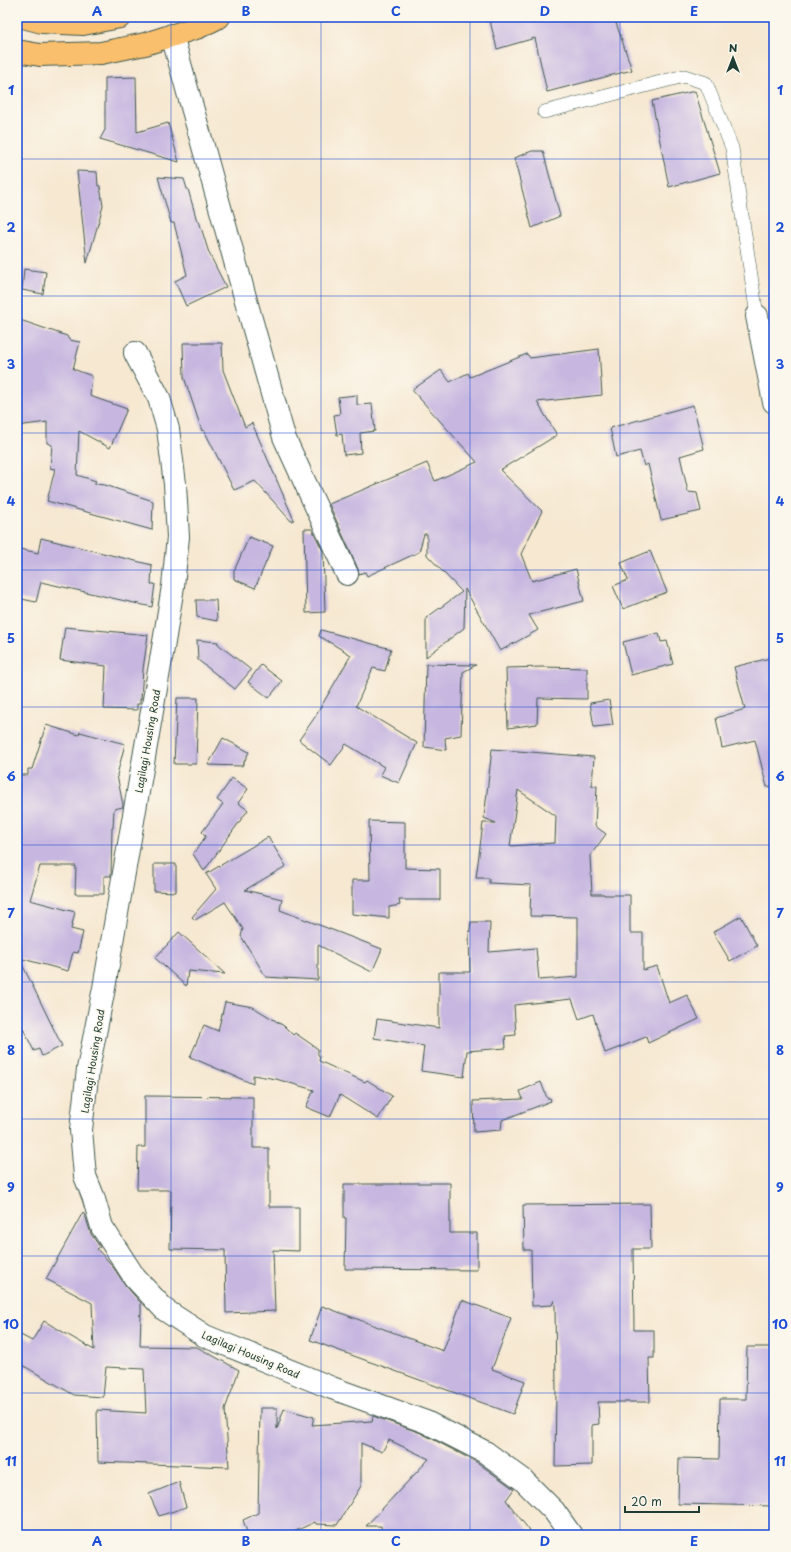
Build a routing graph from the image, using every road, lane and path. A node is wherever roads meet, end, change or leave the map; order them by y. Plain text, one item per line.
1 (23, 17) edge
2 (120, 17) edge
3 (219, 17) edge
4 (172, 35) junction
5 (17, 50) edge
6 (544, 112) dead end
7 (757, 316) joint
8 (135, 353) dead end
9 (774, 402) edge
10 (347, 574) dead end
11 (571, 1535) edge

1 - 2 highway
3 - 4 highway
4 - 5 highway
4 - 10 street
6 - 7 lane
7 - 9 street
8 - 11 street, Lagilagi Housing Road

